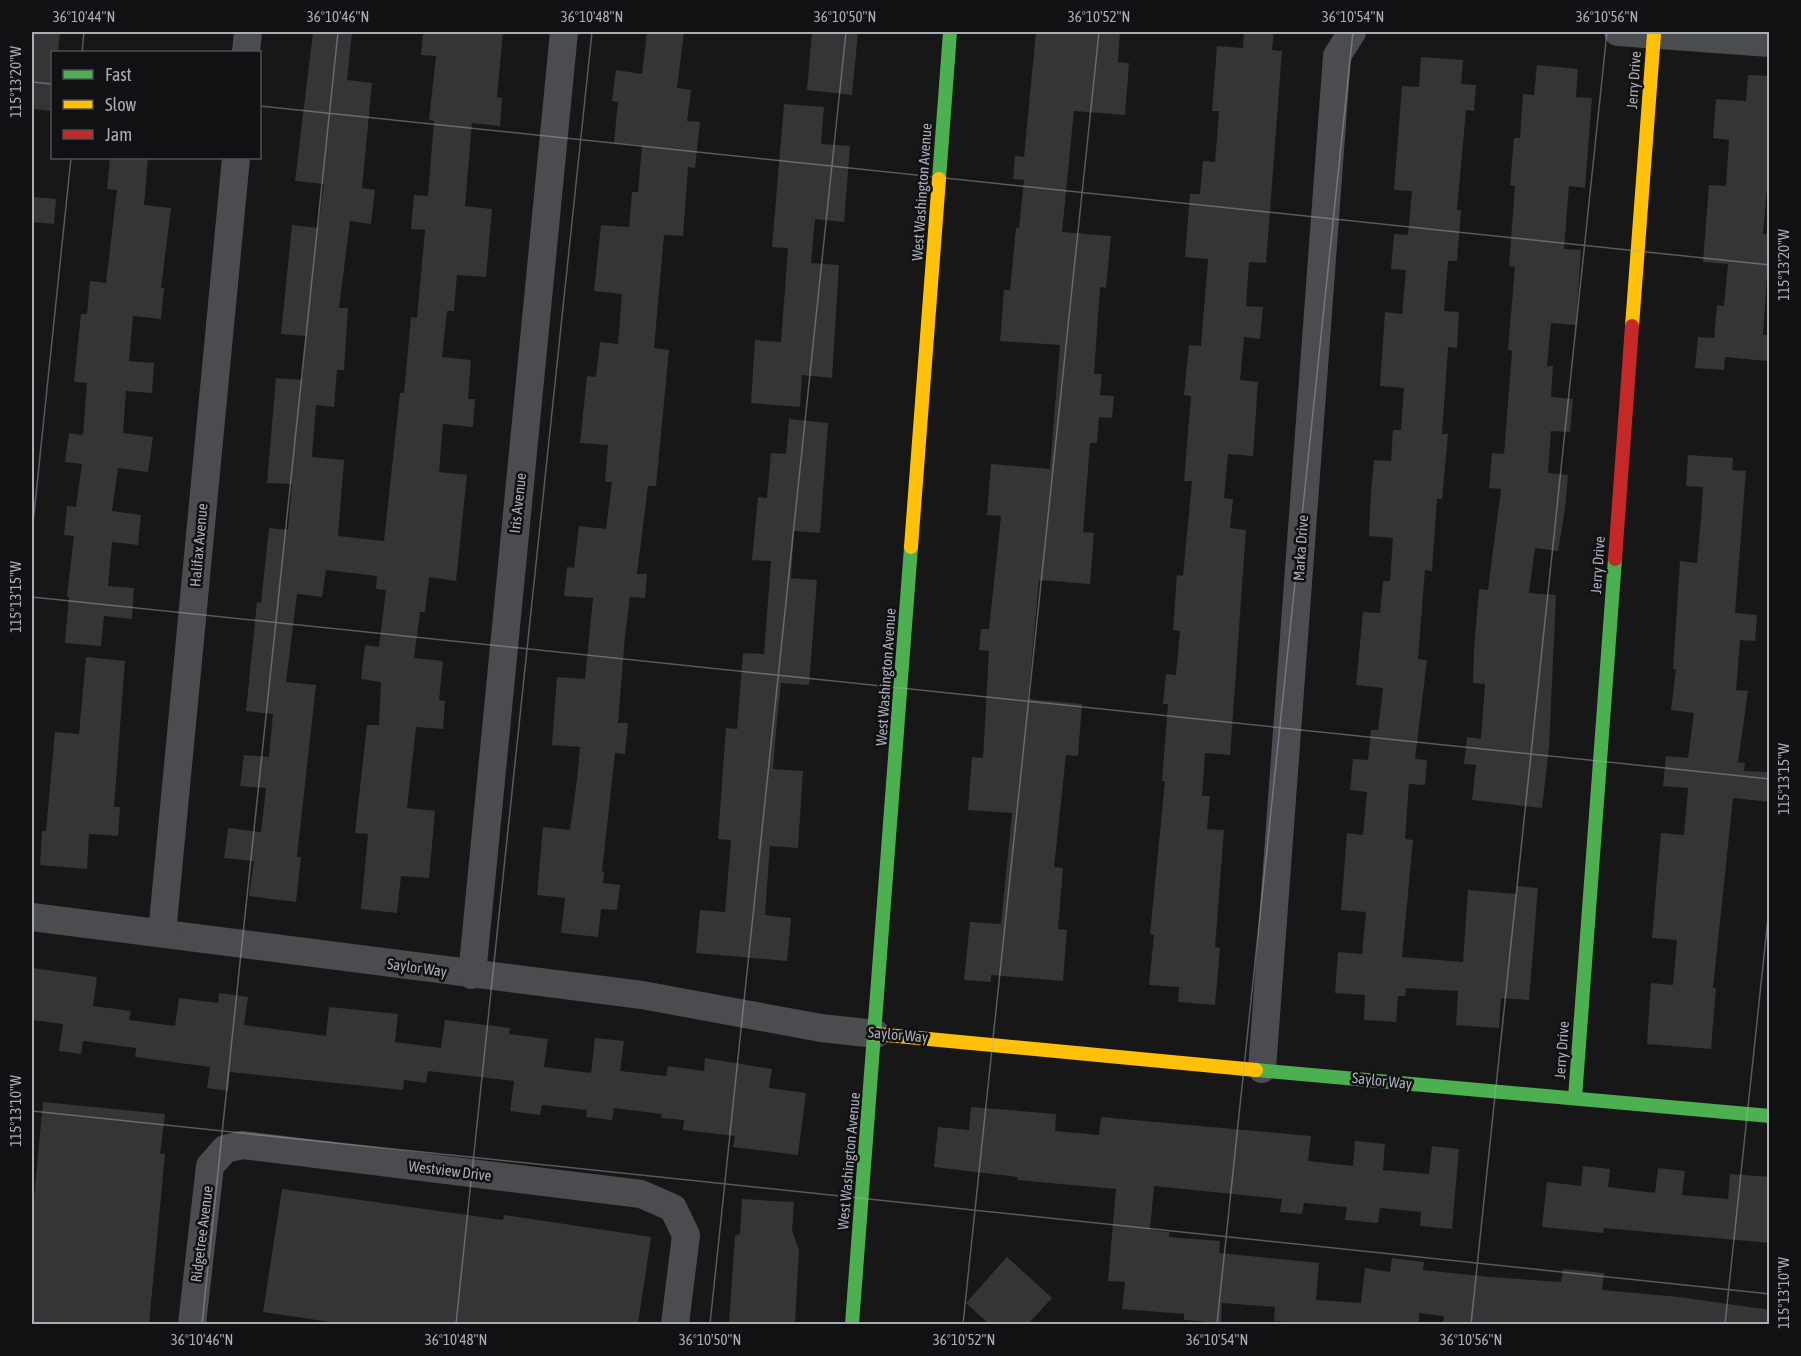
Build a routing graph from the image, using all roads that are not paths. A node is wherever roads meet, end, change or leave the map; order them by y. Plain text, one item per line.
1 (248, 32) edge
2 (564, 32) edge
3 (950, 32) edge
4 (1352, 32) edge
5 (1618, 32) edge
6 (1654, 34) junction
7 (1770, 43) edge
8 (246, 51) edge
9 (236, 159) edge
10 (32, 917) edge
11 (162, 933) junction
12 (472, 975) junction
13 (876, 1034) junction
14 (1262, 1069) junction
15 (1575, 1098) junction
16 (1770, 1116) edge
17 (225, 1149) joint
18 (192, 1324) edge
19 (675, 1324) edge
20 (852, 1324) edge

1 - 8 street
2 - 12 street, Iris Avenue
3 - 13 street, West Washington Avenue
4 - 14 street, Marka Drive
5 - 6 street
6 - 7 street
6 - 15 street, Jerry Drive
9 - 11 street, Halifax Avenue
10 - 11 street, Saylor Way
11 - 12 street, Saylor Way
12 - 13 street, Saylor Way
13 - 14 street, Saylor Way
13 - 20 street, West Washington Avenue
14 - 15 street, Saylor Way
15 - 16 street, Saylor Way
17 - 18 street, Ridgetree Avenue
17 - 19 street, Westview Drive

